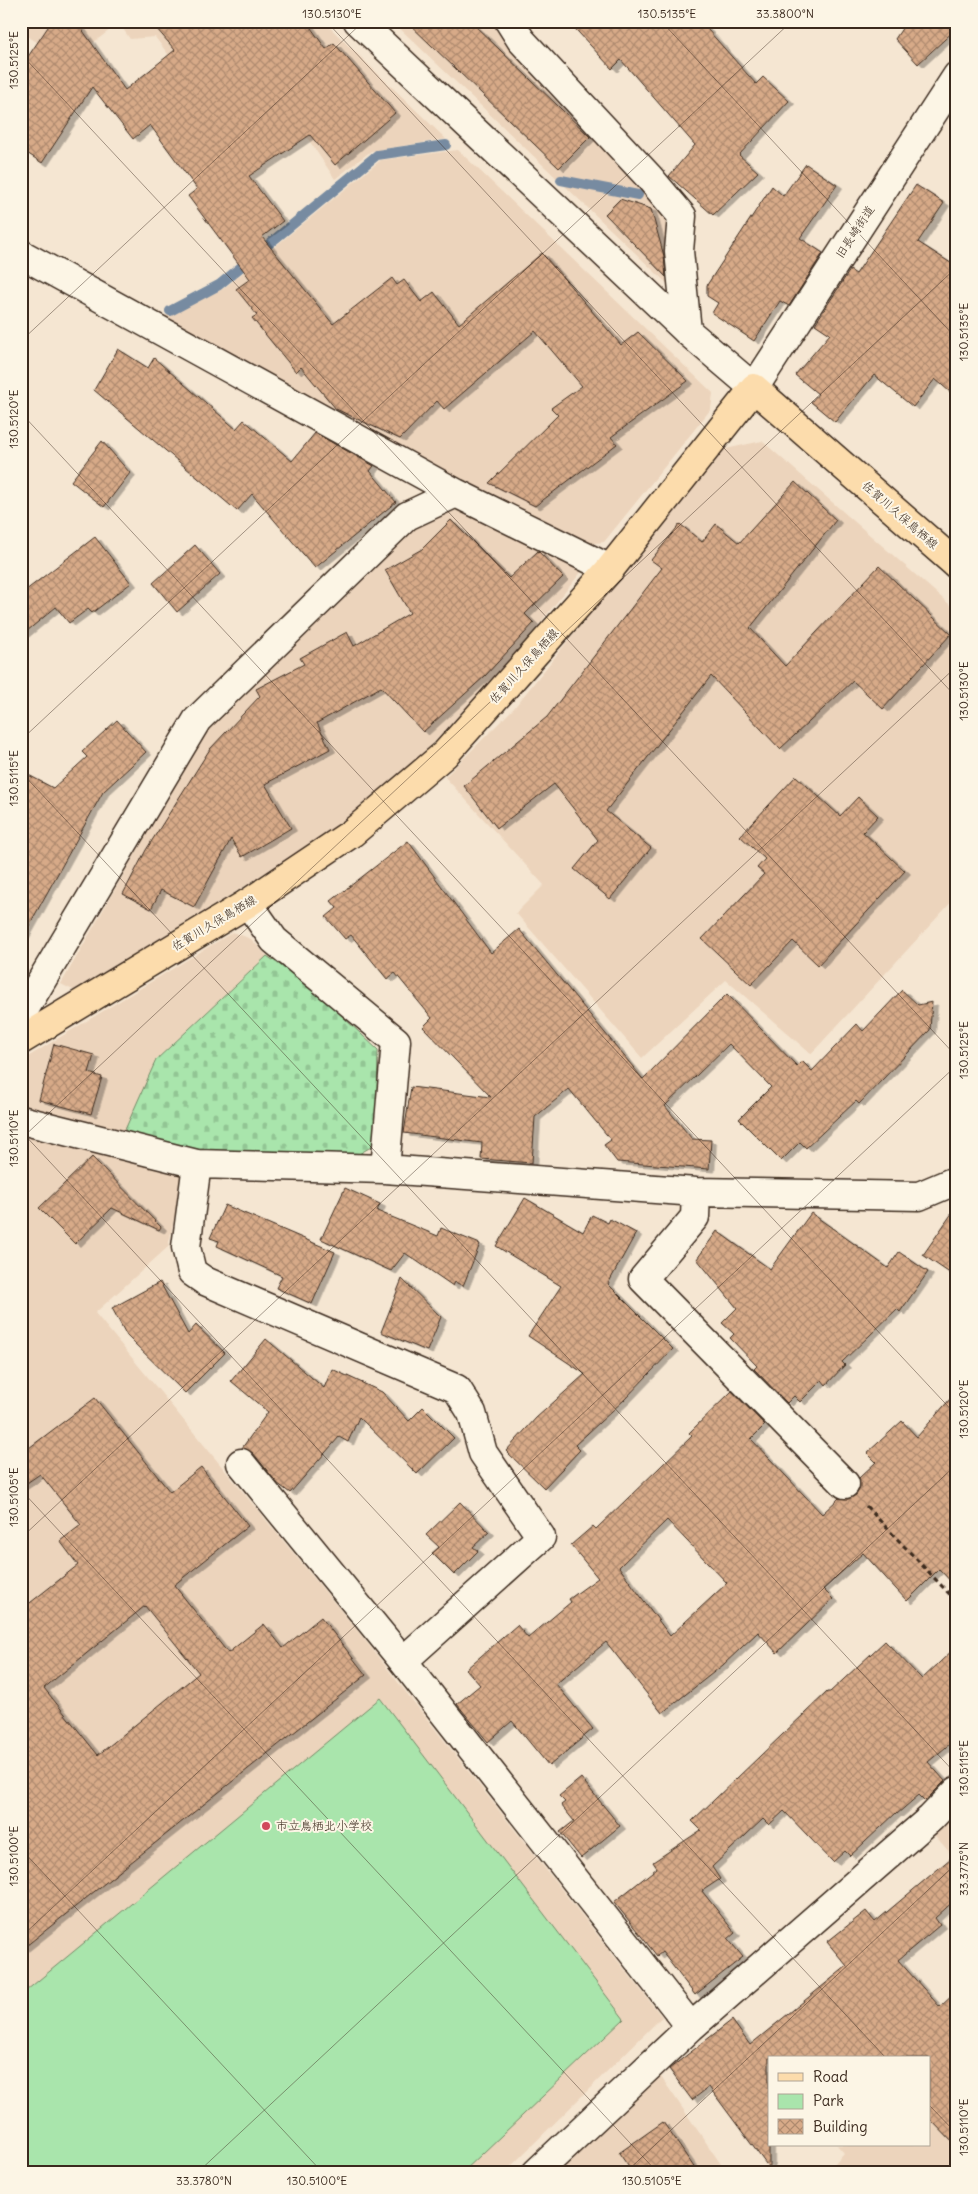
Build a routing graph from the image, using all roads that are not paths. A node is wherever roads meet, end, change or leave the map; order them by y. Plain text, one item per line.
1 (358, 21) edge
2 (509, 21) edge
3 (957, 76) edge
4 (21, 254) edge
5 (687, 331) junction
6 (754, 388) junction
7 (456, 493) junction
8 (957, 565) edge
9 (610, 569) junction
10 (248, 903) junction
11 (24, 1027) edge
12 (21, 1120) edge
13 (197, 1164) junction
14 (385, 1168) junction
15 (957, 1180) edge
16 (696, 1192) junction
17 (241, 1463) dead end
18 (845, 1484) road end
19 (403, 1661) junction
20 (957, 1791) edge
21 (691, 2027) junction
22 (536, 2173) edge

1 - 5 street
2 - 5 street
3 - 6 street, 旧長崎街道
4 - 7 street
5 - 6 street
6 - 8 main road, 佐賀川久保鳥栖線
6 - 9 main road, 佐賀川久保鳥栖線
7 - 9 street
7 - 11 street
9 - 10 main road, 佐賀川久保鳥栖線
10 - 11 main road, 佐賀川久保鳥栖線
10 - 14 street
12 - 13 street
13 - 14 street
13 - 19 street
14 - 16 street
15 - 16 street
16 - 18 street
17 - 19 street
19 - 21 street
20 - 21 street
21 - 22 street

